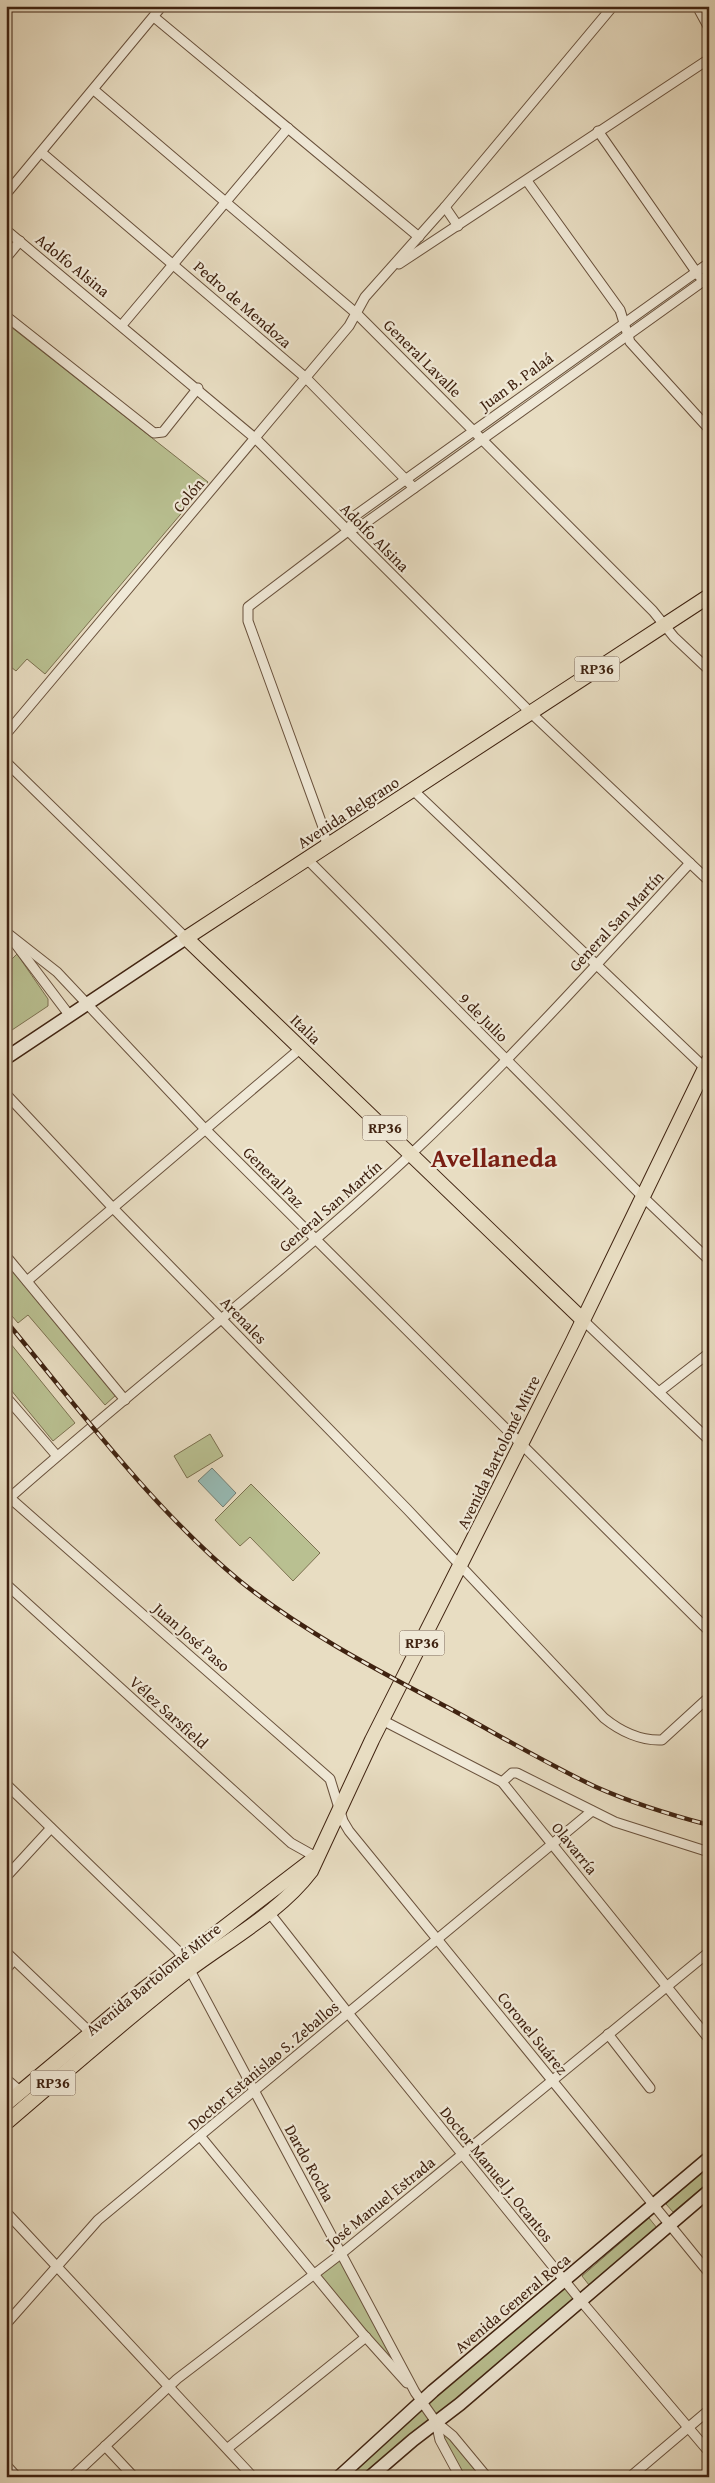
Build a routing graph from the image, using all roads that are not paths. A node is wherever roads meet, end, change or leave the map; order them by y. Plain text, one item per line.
1 (162, 6) edge
2 (613, 6) edge
3 (697, 6) edge
4 (154, 17) junction
5 (709, 28) edge
6 (709, 59) edge
7 (94, 90) junction
8 (288, 128) junction
9 (598, 131) junction
10 (42, 153) junction
11 (527, 181) junction
12 (6, 194) edge
13 (227, 203) junction
14 (445, 207) junction
15 (458, 226) junction
16 (6, 230) edge
17 (419, 237) junction
18 (20, 242) junction
19 (6, 258) edge
20 (709, 263) edge
21 (174, 265) junction
22 (388, 271) junction
23 (696, 272) junction
24 (706, 279) edge
25 (357, 314) junction
26 (6, 316) edge
27 (625, 322) junction
28 (122, 325) junction
29 (627, 335) junction
30 (306, 378) junction
31 (198, 388) junction
32 (707, 424) edge
33 (473, 430) junction
34 (256, 439) junction
35 (482, 440) junction
36 (405, 478) junction
37 (414, 488) junction
38 (348, 531) junction
39 (709, 596) edge
40 (664, 625) junction
41 (709, 670) edge
42 (530, 712) junction
43 (6, 734) edge
44 (6, 762) edge
45 (413, 790) junction
46 (327, 846) junction
47 (307, 859) junction
48 (690, 863) junction
49 (709, 881) edge
50 (6, 932) edge
51 (186, 938) junction
52 (598, 964) junction
53 (86, 1005) junction
54 (70, 1016) junction
55 (301, 1048) junction
56 (6, 1058) edge
57 (505, 1060) junction
58 (707, 1064) edge
59 (6, 1094) edge
60 (204, 1128) junction
61 (411, 1154) junction
62 (642, 1196) junction
63 (113, 1208) junction
64 (316, 1240) junction
65 (6, 1256) edge
66 (709, 1260) edge
67 (27, 1281) junction
68 (222, 1318) junction
69 (583, 1320) junction
70 (709, 1352) edge
71 (659, 1392) junction
72 (6, 1397) edge
73 (125, 1400) junction
74 (709, 1440) edge
75 (522, 1444) junction
76 (57, 1456) junction
77 (8, 1500) edge
78 (460, 1566) junction
79 (6, 1584) edge
80 (709, 1631) edge
81 (709, 1696) edge
82 (382, 1720) junction
83 (502, 1782) junction
84 (6, 1784) edge
85 (339, 1809) junction
86 (592, 1811) junction
87 (51, 1828) junction
88 (552, 1844) junction
89 (709, 1852) edge
90 (316, 1857) junction
91 (6, 1877) edge
92 (268, 1911) junction
93 (437, 1938) junction
94 (6, 1952) edge
95 (709, 1952) edge
96 (14, 1960) junction
97 (187, 1964) junction
98 (6, 1969) edge
99 (666, 1987) junction
100 (348, 2013) junction
101 (608, 2034) junction
102 (96, 2038) junction
103 (709, 2039) edge
104 (6, 2079) edge
105 (552, 2080) junction
106 (650, 2088) dead end
107 (253, 2091) junction
108 (21, 2092) junction
109 (6, 2104) edge
110 (6, 2123) edge
111 (201, 2137) junction
112 (461, 2154) junction
113 (709, 2158) edge
114 (709, 2191) edge
115 (653, 2206) junction
116 (6, 2212) edge
117 (670, 2225) junction
118 (342, 2253) junction
119 (56, 2267) junction
120 (709, 2272) edge
121 (314, 2274) junction
122 (564, 2281) junction
123 (581, 2301) junction
124 (6, 2324) edge
125 (366, 2337) junction
126 (169, 2386) junction
127 (418, 2397) junction
128 (709, 2410) edge
129 (436, 2422) junction
130 (688, 2427) junction
131 (459, 2444) junction
132 (106, 2446) junction
133 (228, 2448) junction
134 (447, 2452) junction
135 (709, 2452) edge
136 (6, 2466) edge
137 (17, 2477) edge
138 (72, 2477) edge
139 (134, 2477) edge
140 (254, 2477) edge
141 (339, 2477) edge
142 (370, 2477) edge
143 (460, 2477) edge
144 (487, 2477) edge
145 (630, 2477) edge

1 - 4 street
2 - 14 street, Colón
3 - 5 street
4 - 7 street
4 - 8 street
6 - 9 street, Colón
7 - 10 street
7 - 13 street, General Lavalle
8 - 13 street
8 - 17 street
9 - 11 street, Colón
9 - 23 street
10 - 12 street
10 - 21 street, Pedro de Mendoza
11 - 15 street, Colón
11 - 27 street
13 - 21 street
13 - 25 street, General Lavalle
14 - 15 street
14 - 17 street, Colón
15 - 22 street, Colón
16 - 18 street, Adolfo Alsina
17 - 22 street, Colón
18 - 19 street
18 - 28 street, Adolfo Alsina
20 - 23 street, Juan B. Palaá
21 - 28 street
21 - 30 street, Pedro de Mendoza
22 - 25 street, Colón
23 - 24 street
23 - 27 street, Juan B. Palaá
24 - 29 street, Juan B. Palaá
25 - 30 street, Colón
25 - 33 street, General Lavalle
26 - 31 street
27 - 29 street
27 - 33 street, Juan B. Palaá
28 - 31 street, Adolfo Alsina
29 - 32 street
29 - 35 street, Juan B. Palaá
30 - 34 street, Colón
30 - 36 street, Pedro de Mendoza
31 - 34 street, Adolfo Alsina
33 - 35 street, General Lavalle
33 - 36 street, Juan B. Palaá
34 - 38 street, Adolfo Alsina
34 - 43 street, Colón
35 - 37 street, Juan B. Palaá
35 - 40 street, General Lavalle
36 - 37 street, Pedro de Mendoza
36 - 38 street, Juan B. Palaá
37 - 38 street, Juan B. Palaá
38 - 42 street, Adolfo Alsina
38 - 46 street, Juan B. Palaá
39 - 40 main road, Avenida Belgrano / RP36
40 - 41 street, General Lavalle
40 - 42 main road, Avenida Belgrano / RP36
42 - 45 main road, Avenida Belgrano / RP36
42 - 48 street, Adolfo Alsina
44 - 51 street, Italia
45 - 46 main road, Avenida Belgrano / RP36
45 - 52 street
46 - 47 main road, Avenida Belgrano / RP36
47 - 51 main road, Avenida Belgrano / RP36
47 - 57 street, 9 de Julio
48 - 49 street, Adolfo Alsina
48 - 52 street, General San Martín
50 - 53 street, General Paz
50 - 54 street, General Paz
51 - 53 main road, Avenida Belgrano
51 - 55 main road, Italia / RP36
52 - 57 street, General San Martín
52 - 58 street
53 - 54 main road, Avenida Belgrano
53 - 60 street, General Paz
54 - 56 main road, Avenida Belgrano
55 - 60 street
55 - 61 main road, Italia / RP36
57 - 61 street, General San Martín
57 - 62 street, 9 de Julio
58 - 62 main road, Avenida Bartolomé Mitre / RP36
59 - 63 street, Arenales
60 - 63 street
60 - 64 street, General Paz
61 - 64 street, General San Martín
61 - 69 main road, Italia / RP36
62 - 66 street, 9 de Julio
62 - 69 main road, Avenida Bartolomé Mitre / RP36
63 - 67 street
63 - 68 street, Arenales
64 - 68 street, General San Martín
64 - 75 street, General Paz
65 - 67 street
67 - 73 street
68 - 73 street, General San Martín
68 - 78 street, Arenales
69 - 71 street
69 - 75 main road, Avenida Bartolomé Mitre / RP36
70 - 71 street
71 - 74 street
72 - 76 street
73 - 76 street, General San Martín
75 - 78 main road, Avenida Bartolomé Mitre / RP36
75 - 80 street, General Paz
76 - 77 street, General San Martín
77 - 85 street, Juan José Paso
78 - 81 street, Arenales
78 - 82 main road, Avenida Bartolomé Mitre / RP36
79 - 90 street, Vélez Sarsfield
82 - 83 street, Olavarría
82 - 85 main road, Avenida Bartolomé Mitre / RP36
83 - 86 street
83 - 88 street, Olavarría
84 - 87 street, Dardo Rocha
85 - 90 main road, Avenida Bartolomé Mitre / RP36
85 - 93 street, Coronel Suárez
86 - 88 street, Doctor Estanislao S. Zeballos
86 - 89 street
87 - 91 street
87 - 97 street, Dardo Rocha
88 - 93 street, Doctor Estanislao S. Zeballos
88 - 99 street, Olavarría
90 - 92 main road, Avenida Bartolomé Mitre / RP36
90 - 97 main road, Avenida Bartolomé Mitre / RP36
92 - 97 main road, Avenida Bartolomé Mitre / RP36
92 - 100 street, Doctor Manuel J. Ocantos
93 - 100 street, Doctor Estanislao S. Zeballos
93 - 105 street, Coronel Suárez
94 - 96 street
95 - 99 street, José Manuel Estrada
96 - 98 street
96 - 102 street
97 - 102 main road, Avenida Bartolomé Mitre / RP36
97 - 107 street, Dardo Rocha
99 - 101 street, José Manuel Estrada
99 - 103 street, Olavarría
100 - 107 street, Doctor Estanislao S. Zeballos
100 - 112 street, Doctor Manuel J. Ocantos
101 - 105 street, José Manuel Estrada
101 - 106 street
102 - 108 main road, Avenida Bartolomé Mitre / RP36
102 - 110 main road, Avenida Bartolomé Mitre / RP36
104 - 108 street
105 - 112 street, José Manuel Estrada
105 - 115 street, Coronel Suárez
107 - 111 street, Doctor Estanislao S. Zeballos
107 - 118 street, Dardo Rocha
108 - 109 main road, Avenida Bartolomé Mitre / RP36
111 - 119 street, Doctor Estanislao S. Zeballos
111 - 121 street
112 - 118 street, José Manuel Estrada
112 - 122 street, Doctor Manuel J. Ocantos
113 - 115 main road, Avenida General Roca
114 - 117 main road
115 - 117 street, Coronel Suárez
115 - 122 main road, Avenida General Roca
116 - 119 street
117 - 120 street, Coronel Suárez
117 - 123 main road
118 - 121 street, José Manuel Estrada
118 - 127 street, Dardo Rocha
119 - 124 street, Doctor Estanislao S. Zeballos
119 - 126 street
121 - 125 street
121 - 126 street, José Manuel Estrada
122 - 123 street, Doctor Manuel J. Ocantos
122 - 127 main road, Avenida General Roca
123 - 129 main road
123 - 130 street, Doctor Manuel J. Ocantos
125 - 127 street
125 - 133 street
126 - 132 street, José Manuel Estrada
126 - 133 street
127 - 129 street, Dardo Rocha
127 - 141 main road, Avenida General Roca
128 - 130 street
129 - 131 street
129 - 134 street, Dardo Rocha
129 - 142 main road
130 - 135 street, Doctor Manuel J. Ocantos
130 - 145 street
131 - 134 street
131 - 144 street
132 - 138 street, José Manuel Estrada
132 - 139 street
133 - 140 street
134 - 143 street, Dardo Rocha
136 - 137 street

